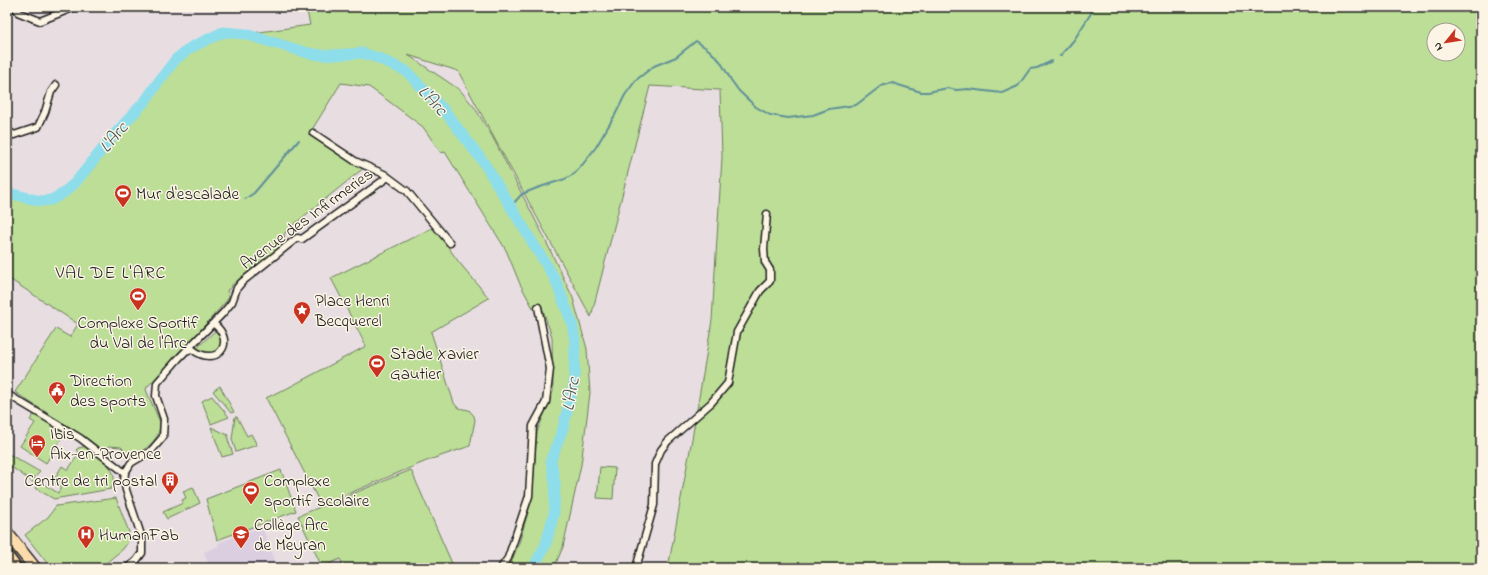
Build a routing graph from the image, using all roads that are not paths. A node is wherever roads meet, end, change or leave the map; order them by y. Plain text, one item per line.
1 (14, 7) edge
2 (76, 7) edge
3 (56, 85) dead end
4 (7, 130) edge
5 (312, 133) dead end
6 (388, 176) junction
7 (767, 214) dead end
8 (450, 243) dead end
9 (538, 307) dead end
10 (214, 324) junction
11 (186, 350) junction
12 (7, 394) edge
13 (125, 473) junction
14 (7, 533) edge
15 (7, 558) edge
16 (16, 568) edge
17 (35, 568) edge
18 (127, 568) edge
19 (501, 568) edge
20 (636, 568) edge

1 - 2 street
3 - 4 street
5 - 6 street, Avenue des Infirmeries
6 - 8 street, Avenue des Infirmeries
6 - 10 street, Avenue des Infirmeries
7 - 20 street
9 - 19 street
10 - 11 street, Avenue des Infirmeries
10 - 11 street
11 - 13 street, Avenue des Infirmeries
12 - 13 street
13 - 18 street
14 - 17 highway
15 - 16 highway

